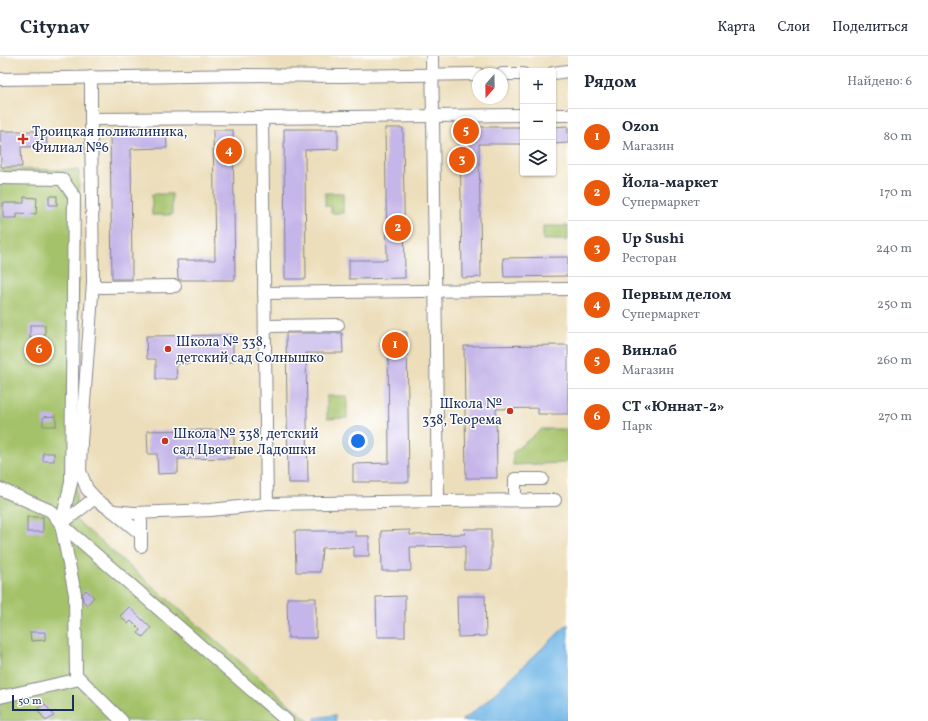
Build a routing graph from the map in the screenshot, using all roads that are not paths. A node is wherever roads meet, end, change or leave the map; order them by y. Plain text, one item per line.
1 (432, 56) edge
2 (568, 71) edge
3 (556, 72) edge
4 (432, 74) junction
5 (472, 74) edge
6 (508, 74) edge
7 (520, 74) edge
8 (91, 77) junction
9 (0, 79) edge
10 (520, 115) edge
11 (556, 115) edge
12 (568, 115) edge
13 (434, 116) junction
14 (262, 118) junction
15 (91, 120) junction
16 (0, 178) edge
17 (93, 282) junction
18 (175, 286) dead end
19 (568, 290) edge
20 (436, 291) junction
21 (264, 293) junction
22 (265, 326) junction
23 (338, 326) dead end
24 (542, 479) dead end
25 (0, 488) edge
26 (95, 498) junction
27 (515, 500) junction
28 (555, 500) dead end
29 (438, 501) junction
30 (267, 504) junction
31 (114, 511) junction
32 (142, 521) dead end
33 (60, 524) junction
34 (80, 680) junction
35 (0, 697) edge
36 (122, 721) edge
37 (287, 721) edge

1 - 4 street
2 - 3 street
4 - 5 street
4 - 8 street
4 - 13 street
6 - 7 street
8 - 9 street
8 - 15 street
10 - 13 street
11 - 12 street
13 - 14 street
13 - 20 street
14 - 15 street
14 - 21 street
15 - 17 street
16 - 33 street
17 - 18 street
17 - 26 street
19 - 20 street
20 - 21 street
20 - 29 street
21 - 22 street
22 - 23 street
22 - 30 street
24 - 27 street
25 - 33 street
26 - 31 street
26 - 33 street
27 - 28 street
27 - 29 street
29 - 30 street
30 - 31 street
31 - 32 street
33 - 34 street
33 - 37 street
34 - 35 street
34 - 36 street

